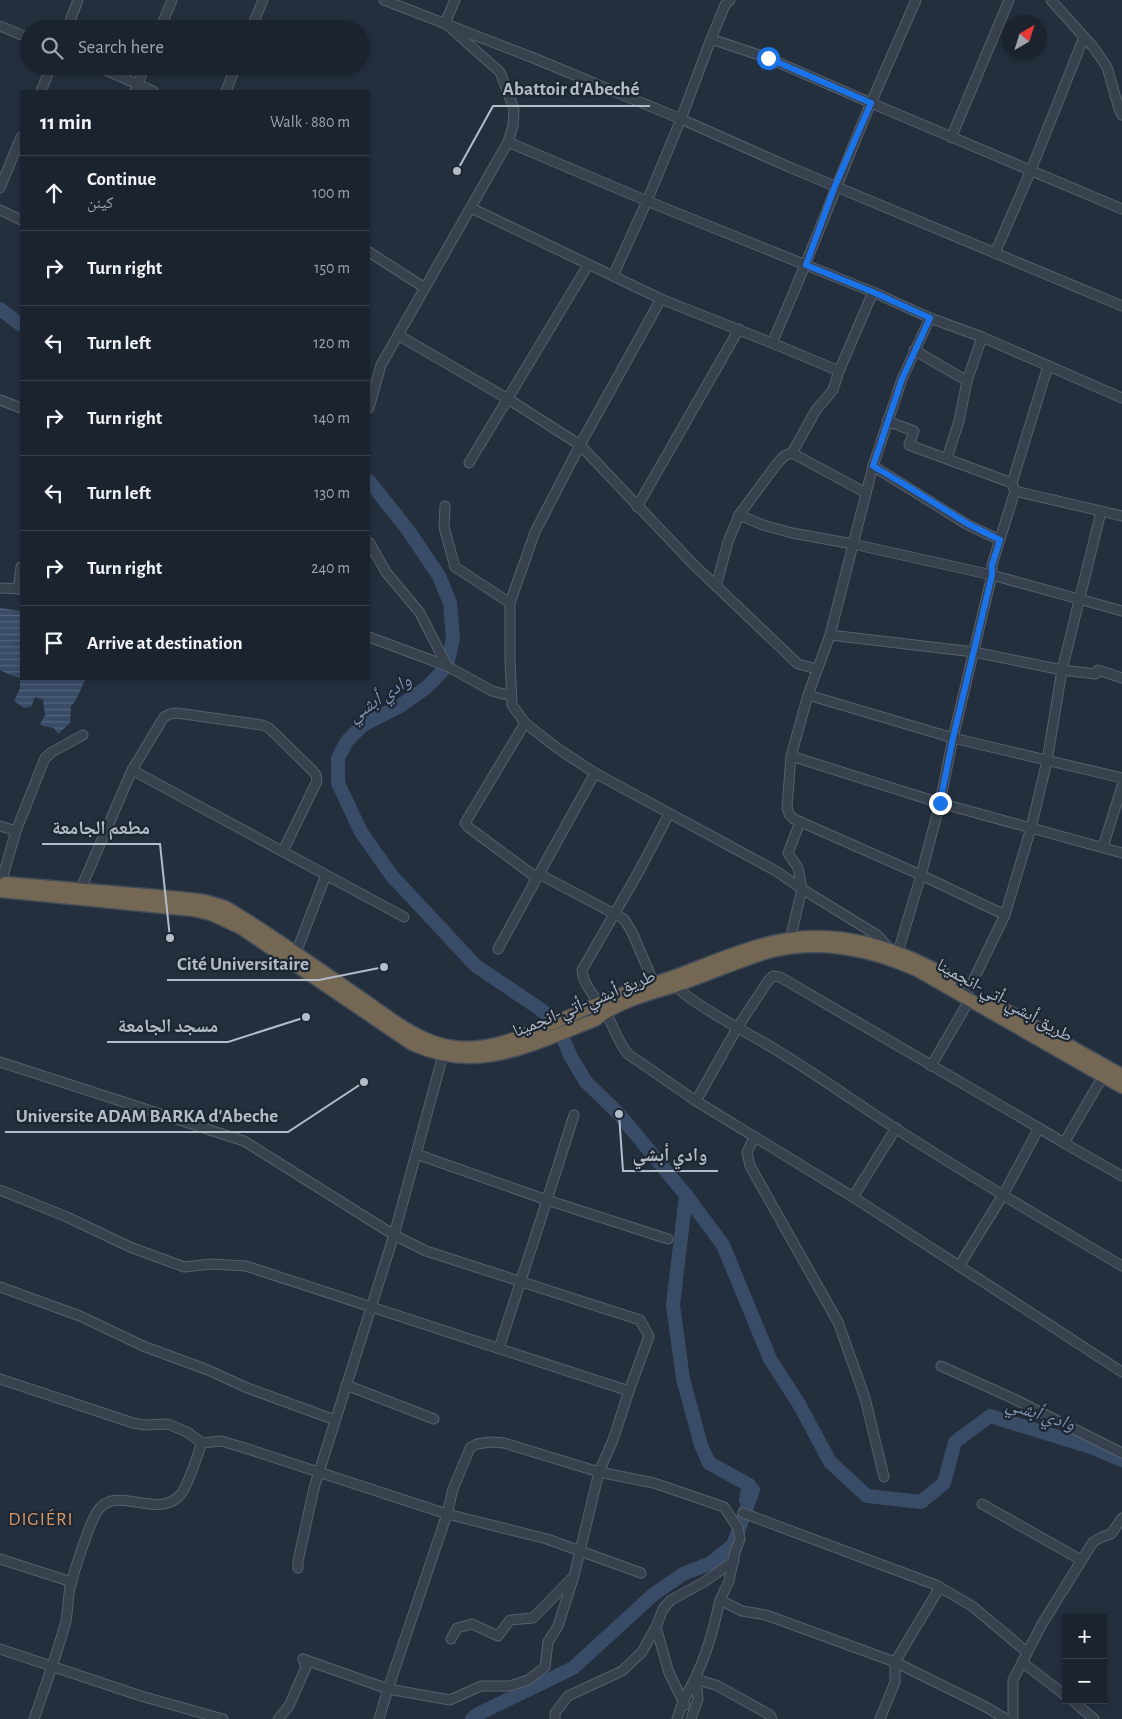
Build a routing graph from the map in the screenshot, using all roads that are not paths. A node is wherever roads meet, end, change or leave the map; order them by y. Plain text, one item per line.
1 (78, 0) edge
2 (172, 0) edge
3 (263, 0) edge
4 (384, 0) edge
5 (454, 0) edge
6 (730, 0) edge
7 (916, 0) edge
8 (1008, 0) edge
9 (1051, 0) edge
10 (70, 20) edge
11 (164, 20) edge
12 (255, 20) edge
13 (445, 23) junction
14 (0, 26) edge
15 (20, 34) edge
16 (1084, 37) junction
17 (712, 39) junction
18 (47, 75) edge
19 (112, 75) edge
20 (141, 75) edge
21 (232, 75) edge
22 (136, 88) edge
23 (40, 90) edge
24 (226, 90) edge
25 (871, 103) junction
26 (1122, 115) edge
27 (682, 119) junction
28 (951, 138) junction
29 (20, 139) edge
30 (508, 142) junction
31 (1032, 170) junction
32 (835, 186) junction
33 (0, 188) edge
34 (647, 201) junction
35 (471, 208) junction
36 (1122, 209) edge
37 (0, 210) edge
38 (20, 220) edge
39 (370, 253) edge
40 (995, 253) junction
41 (588, 265) junction
42 (806, 265) junction
43 (613, 276) junction
44 (426, 288) junction
45 (873, 292) junction
46 (661, 299) junction
47 (1122, 306) edge
48 (930, 318) junction
49 (739, 329) junction
50 (398, 334) junction
51 (982, 337) junction
52 (772, 343) junction
53 (914, 350) junction
54 (1048, 366) junction
55 (839, 372) junction
56 (968, 381) junction
57 (1122, 398) edge
58 (508, 399) junction
59 (0, 400) edge
60 (370, 404) edge
61 (20, 408) edge
62 (887, 421) junction
63 (580, 445) junction
64 (792, 453) junction
65 (947, 458) junction
66 (469, 463) dead end
67 (873, 466) junction
68 (1014, 487) junction
69 (866, 493) junction
70 (445, 506) dead end
71 (637, 507) junction
72 (1101, 512) junction
73 (739, 515) junction
74 (1122, 516) edge
75 (1000, 540) junction
76 (370, 544) edge
77 (853, 544) junction
78 (992, 575) junction
79 (716, 586) junction
80 (0, 588) edge
81 (20, 589) edge
82 (1080, 599) junction
83 (510, 603) junction
84 (1122, 611) edge
85 (830, 635) junction
86 (370, 637) edge
87 (974, 652) junction
88 (447, 666) junction
89 (817, 669) junction
90 (1062, 670) junction
91 (1122, 678) edge
92 (808, 695) junction
93 (511, 696) junction
94 (525, 723) junction
95 (83, 735) dead end
96 (953, 738) junction
97 (791, 756) junction
98 (1046, 761) junction
99 (132, 770) junction
100 (596, 773) junction
101 (1121, 778) edge
102 (940, 803) junction
103 (669, 814) junction
104 (800, 822) junction
105 (0, 826) edge
106 (1031, 828) junction
107 (16, 831) junction
108 (1103, 847) junction
109 (283, 851) junction
110 (1122, 853) edge
111 (326, 874) junction
112 (921, 875) junction
113 (538, 876) junction
114 (0, 886) edge
115 (802, 889) junction
116 (79, 894) junction
117 (614, 914) junction
118 (1005, 915) junction
119 (404, 917) dead end
120 (789, 944) junction
121 (498, 950) dead end
122 (894, 950) junction
123 (294, 958) junction
124 (673, 982) junction
125 (655, 986) junction
126 (969, 994) junction
127 (597, 1011) junction
128 (738, 1028) junction
129 (513, 1044) junction
130 (1071, 1051) junction
131 (443, 1055) junction
132 (0, 1062) edge
133 (931, 1066) junction
134 (1103, 1076) junction
135 (1122, 1076) edge
136 (1122, 1087) edge
137 (696, 1101) junction
138 (574, 1115) dead end
139 (896, 1128) junction
140 (1039, 1128) junction
141 (754, 1138) junction
142 (1064, 1142) junction
143 (416, 1154) junction
144 (1122, 1176) edge
145 (0, 1190) edge
146 (1003, 1195) junction
147 (853, 1197) junction
148 (547, 1200) junction
149 (394, 1235) junction
150 (668, 1239) dead end
151 (958, 1266) junction
152 (1122, 1266) edge
153 (521, 1281) junction
154 (0, 1287) edge
155 (371, 1307) junction
156 (499, 1348) junction
157 (941, 1366) dead end
158 (1122, 1372) edge
159 (0, 1379) edge
160 (346, 1385) junction
161 (630, 1391) junction
162 (434, 1419) dead end
163 (335, 1420) junction
164 (202, 1443) junction
165 (1122, 1453) edge
166 (599, 1472) junction
167 (319, 1473) junction
168 (884, 1477) dead end
169 (982, 1504) dead end
170 (743, 1513) dead end
171 (447, 1514) junction
172 (1122, 1518) edge
173 (580, 1551) junction
174 (0, 1559) edge
175 (1081, 1560) junction
176 (734, 1561) junction
177 (298, 1568) dead end
178 (641, 1573) dead end
179 (574, 1576) junction
180 (72, 1582) junction
181 (940, 1587) junction
182 (720, 1600) junction
183 (656, 1627) junction
184 (450, 1639) dead end
185 (0, 1649) edge
186 (1027, 1652) junction
187 (895, 1662) junction
188 (1022, 1662) junction
189 (52, 1668) junction
190 (696, 1679) junction
191 (388, 1689) junction
192 (1062, 1693) edge
193 (683, 1701) junction
194 (1077, 1704) edge
195 (34, 1719) edge
196 (223, 1719) edge
197 (278, 1719) edge
198 (380, 1719) edge
199 (555, 1719) edge
200 (677, 1719) edge
201 (691, 1719) edge
202 (772, 1719) edge
203 (880, 1719) edge
204 (1006, 1719) edge
205 (1013, 1719) edge
206 (1094, 1719) edge

1 - 10 street
2 - 11 street
3 - 12 street
4 - 13 street
5 - 13 street
6 - 17 street
7 - 25 street
8 - 28 street
9 - 16 street
13 - 27 street
13 - 30 street
14 - 15 street
16 - 26 street
16 - 31 street
17 - 25 street
17 - 27 street
18 - 23 street
19 - 22 street
20 - 22 street
21 - 24 street
25 - 28 street
25 - 32 street
27 - 32 street
27 - 34 street
28 - 31 street
29 - 33 street
30 - 34 street
30 - 35 street
31 - 36 street
31 - 40 street
32 - 40 street
32 - 42 street
34 - 42 street
34 - 43 street
35 - 41 street
35 - 44 street
37 - 38 street
39 - 44 street
40 - 47 street
41 - 43 street
41 - 58 street
42 - 45 street
42 - 52 street
43 - 46 street
44 - 50 street
45 - 48 street
45 - 55 street
46 - 49 street
46 - 63 street
48 - 51 street
48 - 53 street
49 - 52 street
49 - 71 street
50 - 58 street
50 - 60 street
51 - 54 street
51 - 56 street
52 - 55 street
53 - 56 street
53 - 62 street
54 - 57 street
54 - 68 street
55 - 64 street
56 - 65 street
58 - 63 street
58 - 66 street
59 - 61 street
62 - 65 street
62 - 67 street
63 - 71 street
63 - 83 street
64 - 69 street
64 - 73 street
65 - 68 street
67 - 69 street
67 - 75 street
68 - 72 street
68 - 75 street
69 - 77 street
70 - 83 street
71 - 79 street
72 - 74 street
72 - 82 street
73 - 77 street
73 - 79 street
75 - 78 street
76 - 88 street
77 - 78 street
77 - 85 street
78 - 82 street
78 - 87 street
79 - 89 street
80 - 81 street
82 - 84 street
82 - 90 street
83 - 93 street
85 - 87 street
85 - 89 street
86 - 88 street
87 - 90 street
87 - 96 street
88 - 93 street
89 - 92 street
90 - 91 street
90 - 98 street
92 - 96 street
92 - 97 street
93 - 94 street
94 - 100 street
94 - 113 street
95 - 107 street
96 - 98 street
96 - 102 street
97 - 102 street
97 - 104 street
98 - 101 street
98 - 106 street
99 - 109 street
99 - 109 street
99 - 116 street
100 - 103 street
100 - 113 street
101 - 108 street
102 - 106 street
102 - 112 street
103 - 115 street
103 - 117 street
104 - 112 street
104 - 115 street
105 - 107 street
106 - 108 street
106 - 118 street
107 - 114 street
108 - 110 street
109 - 111 street
111 - 119 street
111 - 123 street
112 - 118 street
112 - 122 street
113 - 117 street
113 - 121 street
114 - 116 highway
115 - 120 street
115 - 122 street
116 - 123 highway
117 - 125 street
117 - 127 street
118 - 126 street
120 - 122 highway
120 - 124 highway
120 - 126 highway, طريق أبشي-أتي-انجمينا
122 - 126 highway
123 - 129 highway
123 - 131 highway, طريق أبشي-أتي-انجمينا
124 - 125 highway
124 - 128 street
125 - 127 highway
126 - 130 highway
126 - 133 street
127 - 129 highway
127 - 137 street
128 - 133 street
128 - 137 street
128 - 139 street
129 - 131 highway, طريق أبشي-أتي-انجمينا
130 - 134 highway, طريق أبشي-أتي-انجمينا
130 - 135 highway
131 - 143 street
132 - 149 street
133 - 140 street
134 - 136 highway, طريق أبشي-أتي-انجمينا
134 - 142 street
137 - 141 street
138 - 148 street
139 - 146 street
139 - 147 street
140 - 142 street
140 - 146 street
141 - 147 street
141 - 168 street
142 - 144 street
143 - 148 street
143 - 149 street
145 - 155 street
146 - 151 street
146 - 152 street
147 - 151 street
148 - 150 street
148 - 153 street
149 - 153 street
149 - 155 street
151 - 158 street
153 - 156 street
153 - 161 street
154 - 163 street
155 - 156 street
155 - 160 street
156 - 161 street
157 - 165 street
159 - 164 street
160 - 162 street
160 - 163 street
161 - 166 street
163 - 167 street
164 - 167 street
164 - 180 street
166 - 171 street
166 - 173 street
166 - 176 street
167 - 171 street
167 - 177 street
169 - 175 street
170 - 181 street
171 - 173 street
171 - 191 street
172 - 175 street
173 - 178 street
173 - 179 street
174 - 180 street
175 - 186 street
176 - 182 street
176 - 183 street
179 - 184 street
179 - 191 street
180 - 189 street
181 - 186 street
181 - 187 street
182 - 187 street
182 - 190 street
183 - 193 street
183 - 199 street
185 - 189 street
186 - 188 street
187 - 203 street
187 - 204 street
188 - 192 street
188 - 205 street
189 - 195 street
189 - 196 street
190 - 193 street
190 - 201 street
190 - 202 street
191 - 197 street
191 - 198 street
193 - 200 street
193 - 201 street
194 - 206 street

